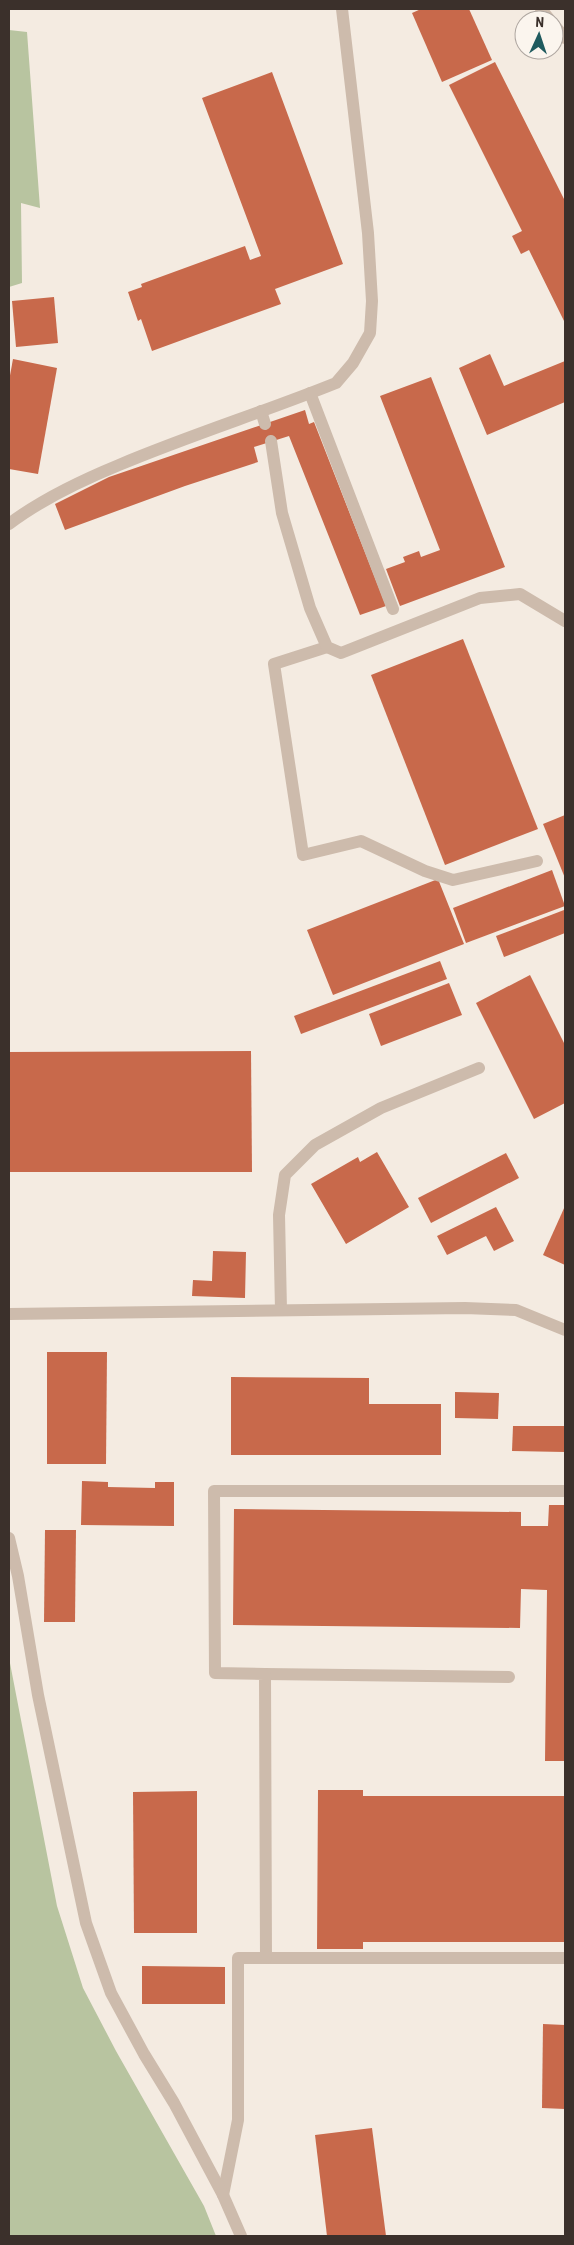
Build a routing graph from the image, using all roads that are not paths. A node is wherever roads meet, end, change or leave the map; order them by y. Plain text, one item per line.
1 (342, 9) edge
2 (310, 394) junction
3 (271, 441) dead end
4 (9, 524) edge
5 (393, 609) dead end
6 (565, 621) edge
7 (327, 647) junction
8 (537, 861) dead end
9 (479, 1068) dead end
10 (281, 1310) junction
11 (9, 1314) edge
12 (565, 1330) edge
13 (565, 1491) edge
14 (9, 1538) edge
15 (265, 1674) junction
16 (509, 1677) dead end
17 (266, 1958) junction
18 (565, 1958) edge
19 (223, 2195) junction
20 (240, 2236) edge

1 - 2 street
2 - 4 street
2 - 5 street
3 - 7 street
6 - 7 street
7 - 8 street
9 - 10 street
10 - 11 street
10 - 12 street
13 - 15 street
14 - 19 street
15 - 16 street
15 - 17 street
17 - 18 street
17 - 19 street
19 - 20 street

